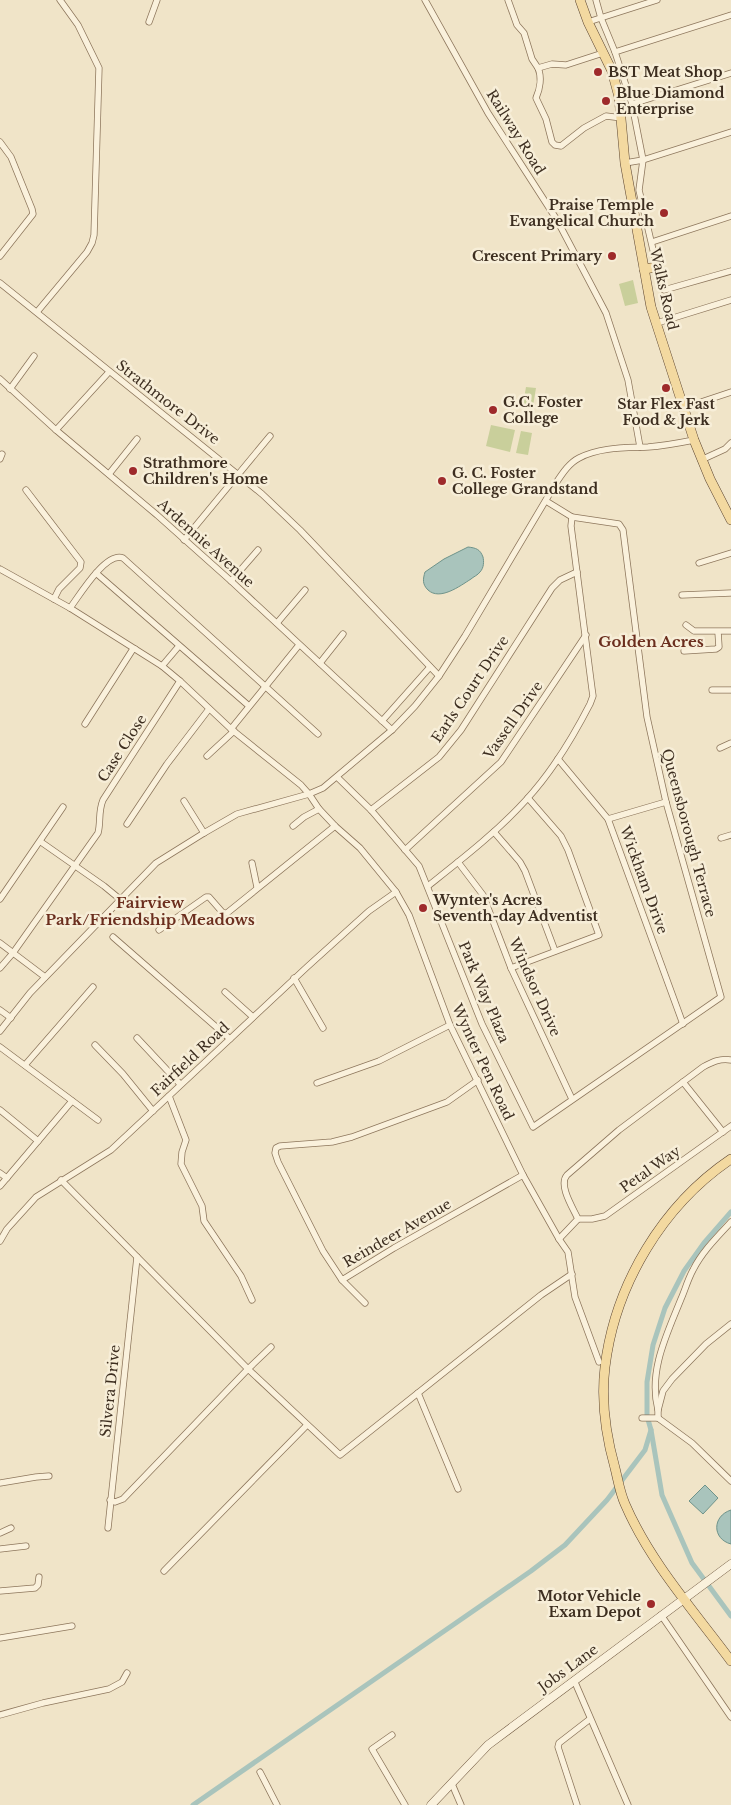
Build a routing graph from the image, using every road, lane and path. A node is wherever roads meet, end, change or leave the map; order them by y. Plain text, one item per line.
1 (60, 0) edge
2 (157, 0) edge
3 (425, 0) edge
4 (508, 0) edge
5 (580, 0) edge
6 (596, 0) edge
7 (657, 0) edge
8 (731, 15) edge
9 (600, 18) junction
10 (149, 22) dead end
11 (588, 22) junction
12 (615, 52) junction
13 (603, 53) junction
14 (538, 68) junction
15 (731, 73) edge
16 (632, 104) junction
17 (622, 118) junction
18 (731, 132) edge
19 (0, 142) edge
20 (643, 160) junction
21 (625, 162) junction
22 (731, 216) edge
23 (652, 242) junction
24 (0, 256) edge
25 (657, 267) junction
26 (644, 269) junction
27 (731, 270) edge
28 (0, 283) edge
29 (731, 300) edge
30 (38, 312) junction
31 (657, 323) junction
32 (34, 356) dead end
33 (109, 372) junction
34 (0, 380) edge
35 (10, 389) junction
36 (731, 392) edge
37 (683, 408) junction
38 (56, 430) junction
39 (270, 436) dead end
40 (137, 439) dead end
41 (694, 440) junction
42 (731, 444) edge
43 (640, 447) junction
44 (702, 460) junction
45 (108, 474) junction
46 (239, 474) junction
47 (26, 490) dead end
48 (546, 501) junction
49 (730, 515) edge
50 (572, 517) junction
51 (184, 540) junction
52 (258, 550) dead end
53 (731, 553) edge
54 (699, 563) dead end
55 (0, 569) edge
56 (96, 572) junction
57 (577, 572) junction
58 (231, 581) junction
59 (304, 590) dead end
60 (731, 593) edge
61 (682, 595) dead end
62 (54, 599) junction
63 (70, 608) junction
64 (277, 623) junction
65 (686, 625) dead end
66 (731, 631) edge
67 (718, 632) junction
68 (343, 634) dead end
69 (586, 635) junction
70 (299, 645) junction
71 (179, 646) junction
72 (135, 649) junction
73 (684, 651) dead end
74 (320, 663) junction
75 (162, 666) junction
76 (430, 668) junction
77 (440, 676) junction
78 (180, 681) junction
79 (265, 686) junction
80 (712, 690) dead end
81 (731, 690) edge
82 (249, 706) junction
83 (209, 709) junction
84 (382, 721) junction
85 (85, 724) dead end
86 (232, 730) junction
87 (392, 730) junction
88 (318, 734) dead end
89 (731, 743) edge
90 (720, 748) dead end
91 (207, 756) dead end
92 (558, 759) junction
93 (337, 777) junction
94 (310, 794) junction
95 (528, 798) junction
96 (184, 801) dead end
97 (666, 802) junction
98 (63, 807) dead end
99 (319, 809) junction
100 (370, 810) junction
101 (608, 819) junction
102 (127, 824) dead end
103 (293, 826) dead end
104 (335, 826) junction
105 (204, 832) junction
106 (494, 832) junction
107 (731, 835) edge
108 (721, 838) dead end
109 (41, 842) junction
110 (405, 850) junction
111 (458, 862) junction
112 (252, 863) dead end
113 (75, 866) junction
114 (428, 886) junction
115 (257, 887) junction
116 (396, 892) junction
117 (0, 899) edge
118 (121, 900) junction
119 (159, 930) dead end
120 (113, 937) dead end
121 (0, 943) edge
122 (555, 951) junction
123 (13, 952) junction
124 (0, 968) edge
125 (511, 968) junction
126 (45, 977) junction
127 (294, 978) junction
128 (92, 987) dead end
129 (225, 992) dead end
130 (0, 1010) edge
131 (252, 1017) junction
132 (11, 1018) junction
133 (682, 1024) junction
134 (450, 1025) junction
135 (323, 1028) dead end
136 (0, 1031) edge
137 (137, 1038) dead end
138 (230, 1038) junction
139 (95, 1045) dead end
140 (0, 1047) edge
141 (731, 1060) edge
142 (25, 1065) junction
143 (478, 1080) junction
144 (316, 1082) dead end
145 (683, 1082) junction
146 (180, 1084) junction
147 (169, 1096) junction
148 (572, 1099) junction
149 (72, 1101) junction
150 (0, 1110) edge
151 (153, 1111) junction
152 (98, 1120) dead end
153 (731, 1126) edge
154 (533, 1127) joint
155 (723, 1132) junction
156 (38, 1141) junction
157 (731, 1159) edge
158 (0, 1173) edge
159 (523, 1175) junction
160 (6, 1178) junction
161 (61, 1180) junction
162 (0, 1186) edge
163 (578, 1219) junction
164 (731, 1222) edge
165 (559, 1239) junction
166 (0, 1240) edge
167 (137, 1257) junction
168 (572, 1274) junction
169 (342, 1280) junction
170 (252, 1300) dead end
171 (365, 1303) dead end
172 (731, 1324) edge
173 (271, 1348) dead end
174 (599, 1362) dead end
175 (248, 1369) junction
176 (418, 1393) junction
177 (658, 1410) junction
178 (642, 1418) dead end
179 (657, 1418) junction
180 (307, 1425) junction
181 (49, 1476) dead end
182 (731, 1481) edge
183 (0, 1483) edge
184 (458, 1489) dead end
185 (110, 1500) junction
186 (11, 1528) dead end
187 (108, 1528) dead end
188 (0, 1533) edge
189 (26, 1546) dead end
190 (0, 1549) edge
191 (731, 1564) edge
192 (164, 1571) dead end
193 (39, 1577) dead end
194 (0, 1591) edge
195 (684, 1599) junction
196 (661, 1615) junction
197 (72, 1626) dead end
198 (0, 1638) edge
199 (731, 1661) edge
200 (127, 1673) dead end
201 (574, 1680) junction
202 (0, 1715) edge
203 (731, 1717) edge
204 (590, 1720) junction
205 (392, 1735) dead end
206 (260, 1772) dead end
207 (452, 1784) junction
208 (277, 1805) edge
209 (406, 1805) edge
210 (431, 1805) edge
211 (461, 1805) edge
212 (576, 1805) edge
213 (628, 1805) edge

1 - 30 street
2 - 10 street
3 - 43 street, Railway Road
4 - 14 street
5 - 11 main road, Walks Road
6 - 9 street
7 - 9 street
8 - 12 street
9 - 11 street
9 - 12 street
11 - 13 main road, Walks Road
12 - 16 street
13 - 14 street
13 - 17 main road, Walks Road
14 - 17 street
15 - 16 street
16 - 20 street
17 - 21 main road, Walks Road
18 - 20 street
19 - 24 street
20 - 21 street
20 - 23 street
21 - 26 main road, Walks Road
22 - 23 street
23 - 25 street
25 - 26 main road
25 - 27 street
26 - 31 main road, Walks Road
28 - 30 street, Strathmore Drive
29 - 31 street
30 - 33 street, Strathmore Drive
31 - 37 main road, Walks Road
32 - 35 street
33 - 38 street
33 - 46 street, Strathmore Drive
34 - 35 street, Ardennie Avenue
35 - 38 street, Ardennie Avenue
36 - 37 street
37 - 41 main road, Walks Road
38 - 45 street, Ardennie Avenue
39 - 46 street
40 - 45 street
41 - 43 street
41 - 44 main road, Walks Road
42 - 44 street
43 - 48 street
44 - 49 main road, Walks Road
45 - 51 street, Ardennie Avenue
46 - 51 street
46 - 76 street, Strathmore Drive
47 - 62 street
48 - 50 street, Queensborough Terrace
48 - 77 street
50 - 57 street
50 - 97 street, Queensborough Terrace
51 - 58 street, Ardennie Avenue
52 - 58 street
53 - 54 street
55 - 62 street, Wynter Pen Road
56 - 63 street
56 - 71 street
56 - 79 street
57 - 69 street
57 - 100 street, Earls Court Drive
58 - 64 street, Ardennie Avenue
59 - 64 street
60 - 61 street
62 - 63 street, Wynter Pen Road
63 - 72 street, Wynter Pen Road
64 - 70 street, Ardennie Avenue
65 - 67 street
66 - 67 street
67 - 73 street
68 - 74 street
69 - 92 street
69 - 110 street, Vassell Drive
70 - 74 street, Ardennie Avenue
70 - 79 street
71 - 75 street
71 - 82 street
72 - 75 street, Wynter Pen Road
72 - 85 street
74 - 84 street, Ardennie Avenue
75 - 78 street, Wynter Pen Road
76 - 77 street, Strathmore Drive
76 - 84 street
77 - 87 street
78 - 83 street, Wynter Pen Road
78 - 113 street, Case Close
79 - 82 street
79 - 88 street
80 - 81 street
82 - 86 street
83 - 86 street, Wynter Pen Road
83 - 102 street
84 - 87 street, Ardennie Avenue
86 - 91 street
86 - 94 street, Wynter Pen Road
87 - 93 street
89 - 90 street
92 - 95 street
92 - 101 street, Wickham Drive
93 - 94 street
93 - 100 street, Park Way Plaza
94 - 99 street, Wynter Pen Road
94 - 105 street
95 - 106 street
95 - 122 street
96 - 105 street
97 - 101 street
97 - 133 street, Queensborough Terrace
98 - 109 street
99 - 103 street
99 - 104 street, Wynter Pen Road
100 - 110 street, Park Way Plaza
101 - 133 street, Wickham Drive
104 - 115 street
104 - 116 street, Wynter Pen Road
105 - 118 street
106 - 111 street
106 - 122 street
107 - 108 street
109 - 113 street
109 - 117 street
110 - 114 street, Park Way Plaza
111 - 114 street
111 - 125 street, Windsor Drive
112 - 115 street
113 - 118 street
113 - 123 street
114 - 154 street, Park Way Plaza
115 - 119 street
116 - 127 street, Fairfield Road
116 - 134 street, Wynter Pen Road
118 - 126 street
120 - 138 street
121 - 123 street
122 - 125 street
123 - 124 street
123 - 126 street
125 - 148 street, Windsor Drive
126 - 132 street
127 - 131 street, Fairfield Road
127 - 135 street
128 - 142 street
129 - 131 street
130 - 132 street
131 - 138 street, Fairfield Road
132 - 136 street
133 - 148 street, Queensborough Terrace
134 - 143 street, Wynter Pen Road
134 - 144 street
137 - 146 street
138 - 146 street, Fairfield Road
139 - 151 street
140 - 142 street
141 - 145 street
142 - 149 street
143 - 159 street, Wynter Pen Road
143 - 169 street, Reindeer Avenue
145 - 155 street
145 - 163 street
146 - 147 street, Fairfield Road
147 - 151 street, Fairfield Road
147 - 170 street
148 - 154 street, Queensborough Terrace
149 - 152 street
149 - 156 street
150 - 156 street
151 - 161 street, Fairfield Road
153 - 155 street, Petal Way
155 - 163 street, Petal Way
156 - 160 street
157 - 195 main road
158 - 160 street
159 - 165 street, Wynter Pen Road
159 - 169 street, Reindeer Avenue
160 - 162 street
161 - 166 street, Fairfield Road
161 - 167 street
163 - 165 street
164 - 177 street
165 - 168 street, Wynter Pen Road
167 - 175 street
167 - 185 street, Silvera Drive
168 - 174 street, Wynter Pen Road
168 - 176 street
169 - 171 street
172 - 177 street
173 - 175 street
175 - 180 street
175 - 185 street
176 - 180 street
176 - 184 street
177 - 179 street
178 - 179 street
179 - 182 street
180 - 192 street
181 - 183 street
185 - 187 street, Silvera Drive
186 - 188 street
189 - 190 street
191 - 195 street, Jobs Lane
193 - 194 street
195 - 196 street, Jobs Lane
195 - 199 main road
196 - 201 street, Jobs Lane
196 - 203 street
197 - 198 street
200 - 202 street
201 - 204 street
201 - 207 street, Jobs Lane
204 - 212 street
204 - 213 street
205 - 209 street
206 - 208 street
207 - 210 street, Jobs Lane
207 - 211 street

